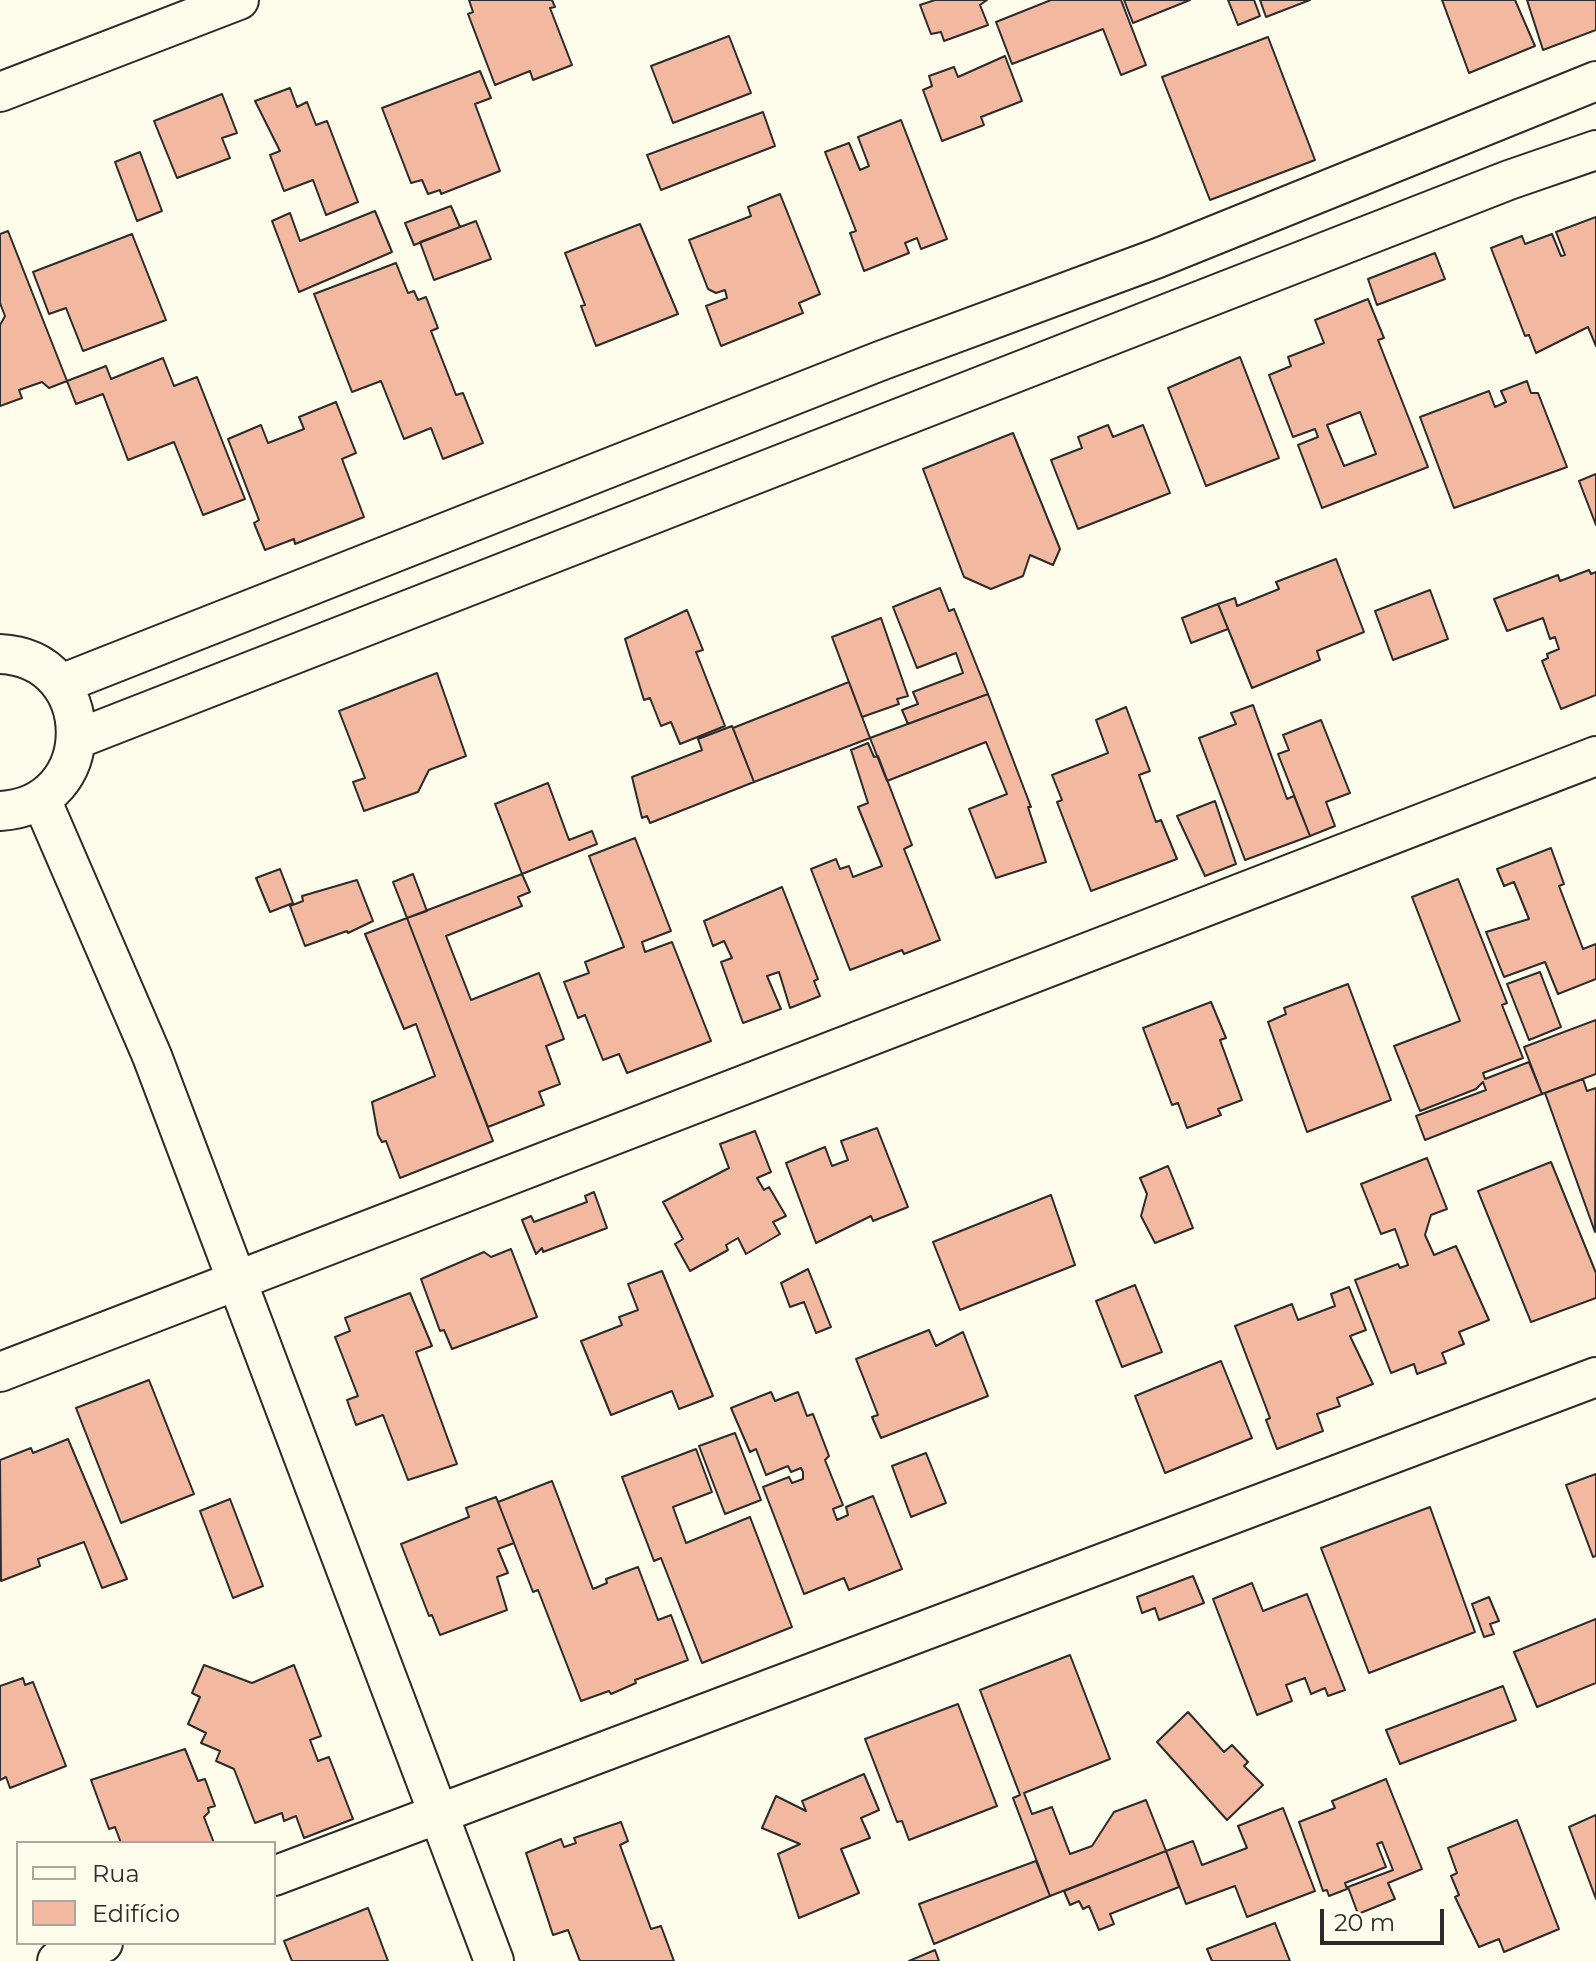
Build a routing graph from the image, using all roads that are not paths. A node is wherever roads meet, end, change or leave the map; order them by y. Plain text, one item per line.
1 (239, 0) edge
2 (1596, 81) edge
3 (0, 92) edge
4 (1596, 150) edge
5 (880, 361) junction
6 (903, 415) junction
7 (0, 654) edge
8 (61, 684) junction
9 (77, 739) junction
10 (1596, 756) edge
11 (41, 799) junction
12 (0, 811) edge
13 (235, 1281) junction
14 (0, 1372) edge
15 (1596, 1377) edge
16 (437, 1813) junction
17 (276, 1875) edge
18 (98, 1945) edge
19 (57, 1961) edge
20 (494, 1961) edge

1 - 3 street
2 - 5 street
4 - 6 street
5 - 6 street
5 - 8 street
6 - 9 street
7 - 8 street
8 - 9 street
9 - 11 street
10 - 13 street
11 - 12 street
11 - 13 street
13 - 14 street
13 - 16 street
15 - 16 street
16 - 17 street
16 - 20 street
18 - 19 street

